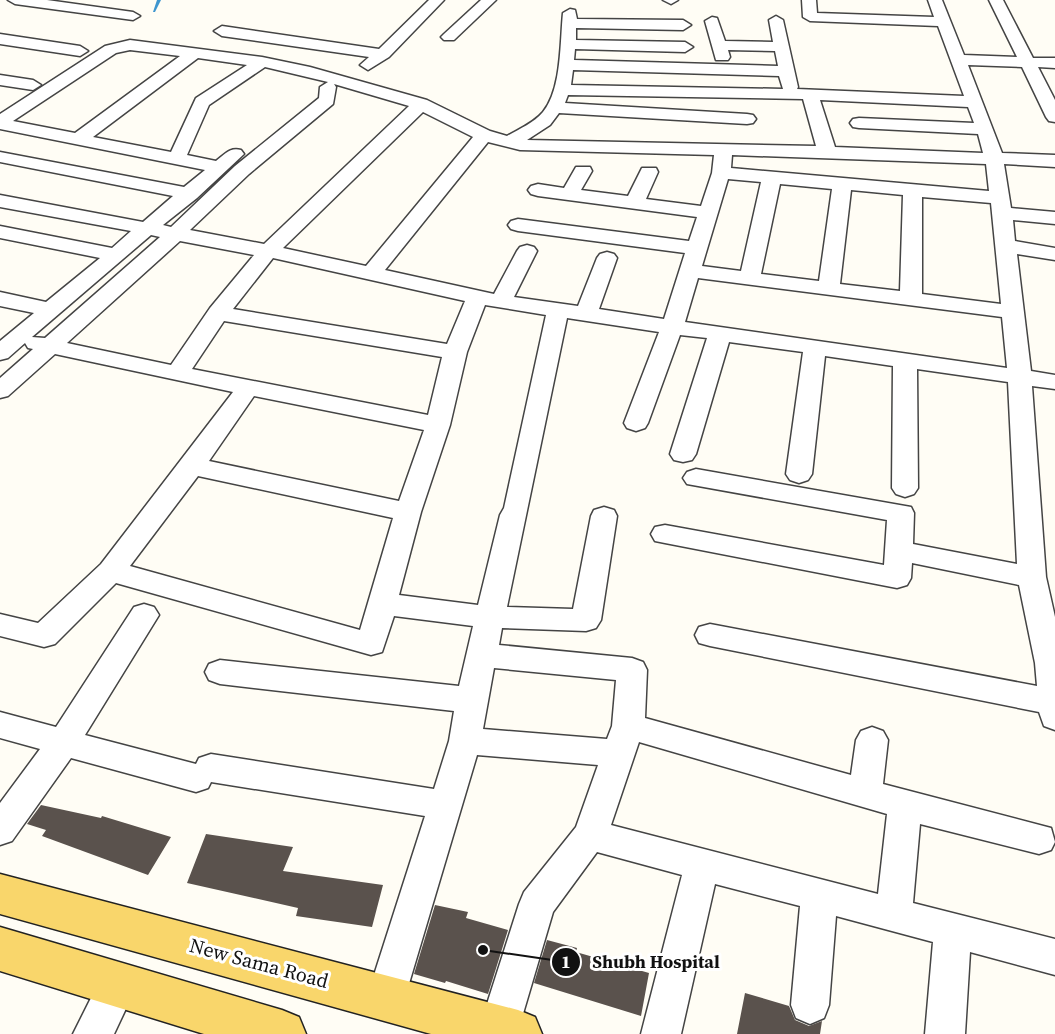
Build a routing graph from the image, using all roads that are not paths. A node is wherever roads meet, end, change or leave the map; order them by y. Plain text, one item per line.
1 (15, 0) edge
2 (437, 0) edge
3 (489, 0) edge
4 (809, 0) edge
5 (935, 0) edge
6 (996, 0) edge
7 (46, 4) junction
8 (28, 15) dead end
9 (133, 16) dead end
10 (776, 20) dead end
11 (712, 21) dead end
12 (944, 22) junction
13 (683, 25) dead end
14 (222, 31) dead end
15 (449, 37) dead end
16 (0, 39) edge
17 (567, 44) junction
18 (685, 47) dead end
19 (782, 47) junction
20 (80, 51) dead end
21 (195, 53) junction
22 (383, 54) junction
23 (959, 60) junction
24 (1027, 61) junction
25 (262, 62) junction
26 (1055, 63) edge
27 (565, 65) junction
28 (787, 71) junction
29 (0, 80) edge
30 (337, 83) junction
31 (33, 85) dead end
32 (562, 90) junction
33 (792, 94) junction
34 (810, 94) junction
35 (975, 102) junction
36 (421, 104) junction
37 (555, 108) junction
38 (1055, 117) edge
39 (747, 119) dead end
40 (0, 123) edge
41 (860, 123) dead end
42 (985, 129) junction
43 (484, 135) junction
44 (79, 139) junction
45 (508, 143) junction
46 (724, 150) junction
47 (138, 152) junction
48 (827, 152) junction
49 (0, 157) edge
50 (177, 158) junction
51 (994, 158) junction
52 (1055, 161) edge
53 (220, 167) junction
54 (583, 171) dead end
55 (649, 172) dead end
56 (721, 173) junction
57 (102, 176) junction
58 (772, 177) junction
59 (842, 184) junction
60 (538, 190) dead end
61 (913, 190) junction
62 (190, 194) junction
63 (569, 195) junction
64 (0, 201) edge
65 (634, 203) junction
66 (1000, 205) junction
67 (28, 206) junction
68 (54, 211) junction
69 (708, 213) junction
70 (1055, 218) edge
71 (518, 225) dead end
72 (0, 227) edge
73 (148, 230) junction
74 (0, 232) edge
75 (174, 235) junction
76 (1006, 246) junction
77 (697, 248) junction
78 (527, 250) dead end
79 (268, 252) junction
80 (1055, 254) edge
81 (117, 255) junction
82 (607, 258) dead end
83 (690, 271) junction
84 (370, 275) junction
85 (750, 278) junction
86 (829, 288) junction
87 (0, 299) edge
88 (489, 299) junction
89 (911, 299) junction
90 (51, 310) junction
91 (558, 310) junction
92 (218, 312) junction
93 (1014, 312) junction
94 (586, 314) junction
95 (672, 327) junction
96 (720, 333) junction
97 (9, 346) edge
98 (50, 346) junction
99 (815, 346) junction
100 (455, 352) junction
101 (904, 360) junction
102 (178, 372) junction
103 (1020, 377) junction
104 (1055, 382) edge
105 (248, 388) junction
106 (0, 391) edge
107 (636, 423) dead end
108 (438, 425) junction
109 (683, 454) dead end
110 (192, 466) junction
111 (800, 474) dead end
112 (696, 478) dead end
113 (905, 488) dead end
114 (408, 512) junction
115 (604, 516) dead end
116 (665, 534) dead end
117 (900, 551) junction
118 (111, 571) junction
119 (1032, 577) junction
120 (382, 604) junction
121 (144, 615) dead end
122 (490, 617) junction
123 (0, 625) edge
124 (710, 635) dead end
125 (481, 654) junction
126 (1053, 663) edge
127 (220, 672) dead end
128 (471, 700) junction
129 (1054, 710) edge
130 (0, 725) edge
131 (623, 740) junction
132 (872, 740) dead end
133 (465, 741) junction
134 (63, 743) junction
135 (865, 792) junction
136 (445, 805) junction
137 (905, 805) junction
138 (0, 830) edge
139 (590, 835) junction
140 (1039, 839) dead end
141 (702, 864) junction
142 (0, 894) edge
143 (819, 895) junction
144 (894, 915) junction
145 (953, 930) junction
146 (0, 949) edge
147 (1055, 957) edge
148 (119, 983) junction
149 (387, 997) junction
150 (810, 1005) dead end
151 (508, 1031) edge
152 (93, 1034) edge
153 (282, 1034) edge
154 (661, 1034) edge
155 (945, 1034) edge

1 - 7 street
2 - 22 street
3 - 15 street
4 - 12 street
5 - 12 street
6 - 24 street
7 - 8 street
7 - 9 street
10 - 19 street
11 - 19 street
12 - 23 street
13 - 17 street
14 - 22 street
16 - 20 street
17 - 18 street
17 - 27 street
19 - 28 street
21 - 25 street
21 - 40 street
21 - 44 street
22 - 30 street
23 - 24 street
23 - 35 street
24 - 26 street
24 - 38 street
25 - 30 street
25 - 50 street
27 - 28 street
27 - 32 street
28 - 33 street
29 - 31 street
30 - 36 street
30 - 53 street
30 - 75 street
32 - 33 street
32 - 37 street
33 - 34 street
34 - 35 street
34 - 48 street
35 - 42 street
36 - 43 street
36 - 79 street
37 - 39 street
37 - 45 street
40 - 44 street
41 - 42 street
42 - 51 street
43 - 45 street
43 - 84 street
44 - 47 street
45 - 46 street
46 - 48 street
46 - 56 street
47 - 50 street
47 - 57 street
48 - 51 street
49 - 57 street
50 - 53 street
51 - 52 street
51 - 66 street
53 - 62 street
54 - 63 street
55 - 65 street
56 - 58 street
56 - 69 street
57 - 62 street
57 - 68 street
58 - 59 street
58 - 85 street
59 - 61 street
59 - 86 street
60 - 63 street
61 - 66 street
61 - 89 street
62 - 73 street
63 - 65 street
64 - 67 street
65 - 69 street
66 - 70 street
66 - 76 street
67 - 68 street
67 - 72 street
68 - 73 street
69 - 77 street
71 - 77 street
73 - 75 street
73 - 81 street
74 - 81 street
75 - 79 street
75 - 98 street
76 - 80 street
76 - 93 street
77 - 83 street
78 - 88 street
79 - 84 street
79 - 92 street
81 - 90 street
82 - 94 street
83 - 85 street
83 - 95 street
84 - 88 street
85 - 86 street
86 - 89 street
87 - 90 street
88 - 91 street
88 - 100 street
89 - 93 street
90 - 97 street
91 - 94 street
91 - 122 street
92 - 100 street
92 - 102 street
93 - 103 street
94 - 95 street
95 - 96 street
95 - 107 street
96 - 99 street
96 - 109 street
97 - 98 street
98 - 102 street
98 - 106 street
99 - 101 street
99 - 111 street
100 - 108 street
101 - 103 street
101 - 113 street
102 - 105 street
103 - 104 street
103 - 119 street
105 - 108 street
105 - 110 street
108 - 114 street
110 - 114 street
110 - 118 street
112 - 117 street
114 - 120 street
115 - 122 street
116 - 117 street
117 - 119 street
118 - 120 street
118 - 123 street
119 - 126 street
120 - 122 street
121 - 134 street
122 - 125 street
124 - 129 street
125 - 128 street
125 - 131 street
126 - 129 street
127 - 128 street
128 - 133 street
130 - 134 street
131 - 133 street
131 - 135 street
131 - 139 street
132 - 135 street
133 - 136 street
134 - 136 street
134 - 138 street
135 - 137 street
136 - 149 street
137 - 140 street
137 - 144 street
139 - 141 street
139 - 151 street
141 - 143 street
141 - 154 street
142 - 149 main road, New Sama Road
143 - 144 street
143 - 150 street
144 - 145 street
145 - 147 street
145 - 155 street
146 - 148 main road
148 - 152 street
148 - 153 main road
149 - 151 main road, New Sama Road

